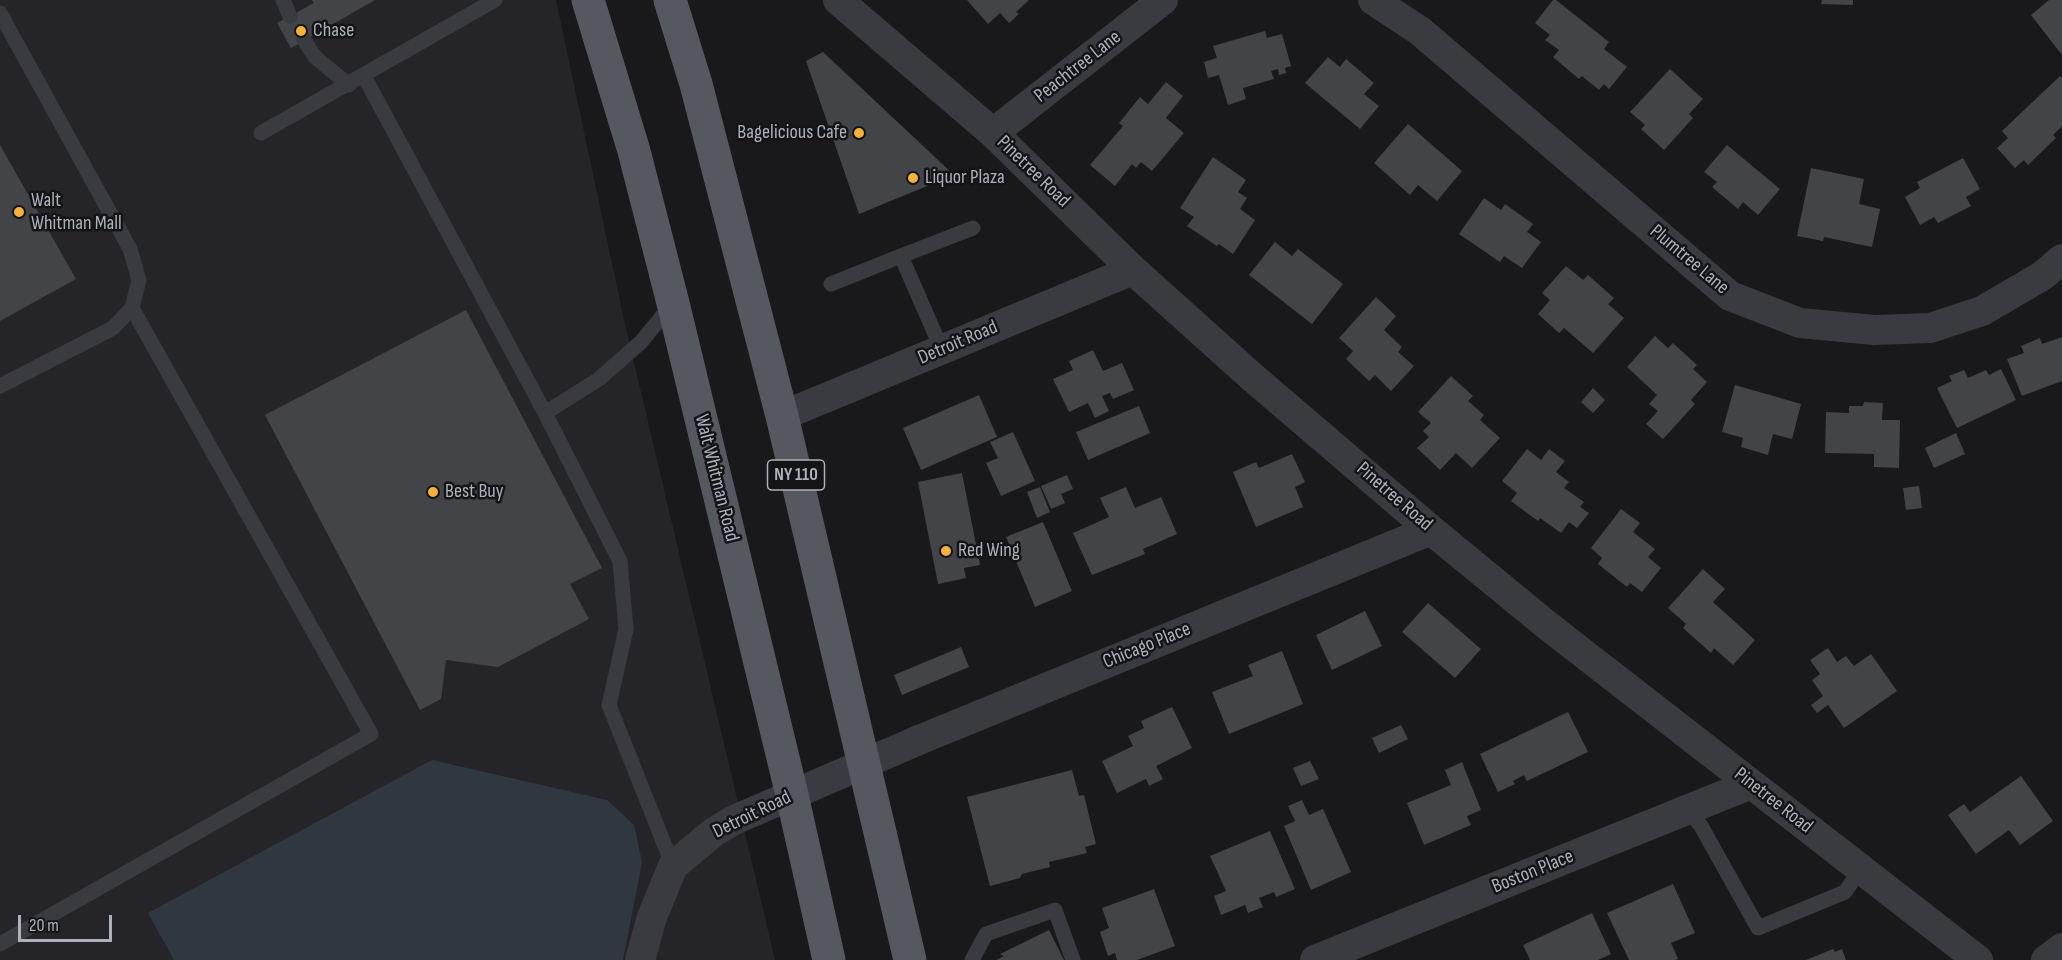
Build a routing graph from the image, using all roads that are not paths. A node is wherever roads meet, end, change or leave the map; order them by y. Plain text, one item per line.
1 (283, 0) edge
2 (506, 0) edge
3 (648, 0) edge
4 (670, 0) edge
5 (838, 0) edge
6 (1163, 0) edge
7 (1373, 0) edge
8 (490, 2) edge
9 (584, 4) edge
10 (0, 13) edge
11 (290, 16) dead end
12 (304, 40) dead end
13 (364, 76) junction
14 (696, 84) junction
15 (349, 85) junction
16 (261, 133) dead end
17 (993, 134) junction
18 (973, 228) dead end
19 (901, 256) junction
20 (2062, 259) edge
21 (1133, 270) junction
22 (831, 284) dead end
23 (673, 303) junction
24 (132, 308) junction
25 (942, 350) junction
26 (0, 387) edge
27 (545, 412) junction
28 (783, 416) junction
29 (1431, 530) junction
30 (864, 764) junction
31 (1751, 784) junction
32 (792, 795) junction
33 (1687, 809) junction
34 (673, 866) junction
35 (1861, 869) junction
36 (0, 944) edge
37 (2062, 948) edge
38 (640, 960) edge
39 (829, 960) edge
40 (910, 960) edge
41 (972, 960) edge
42 (1073, 960) edge
43 (1315, 960) edge
44 (1978, 960) edge
45 (2046, 960) edge

1 - 11 lane
2 - 8 lane
3 - 14 main road
4 - 14 main road, NY 110
5 - 17 street, Pinetree Road
6 - 17 street, Peachtree Lane
7 - 20 street, Plumtree Lane
8 - 13 lane
9 - 23 main road, Walt Whitman Road
10 - 24 lane
12 - 15 lane
13 - 15 lane
13 - 27 lane
14 - 28 main road, NY 110
15 - 16 lane
17 - 21 street, Pinetree Road
18 - 19 lane
19 - 22 lane
19 - 25 lane
21 - 25 street, Detroit Road
21 - 29 street, Pinetree Road
23 - 27 lane
23 - 32 main road, Walt Whitman Road
24 - 26 lane
24 - 36 lane
25 - 28 street, Detroit Road
27 - 34 lane
28 - 30 main road, NY 110
29 - 30 street, Chicago Place
29 - 31 street, Pinetree Road
30 - 32 street, Detroit Road
30 - 40 main road, NY 110
31 - 33 street, Boston Place
31 - 35 street, Pinetree Road
32 - 34 street, Detroit Road
32 - 39 main road, Walt Whitman Road
33 - 35 lane
33 - 43 street, Boston Place
34 - 38 street, Detroit Road
35 - 44 street, Pinetree Road
37 - 45 street
41 - 42 lane

